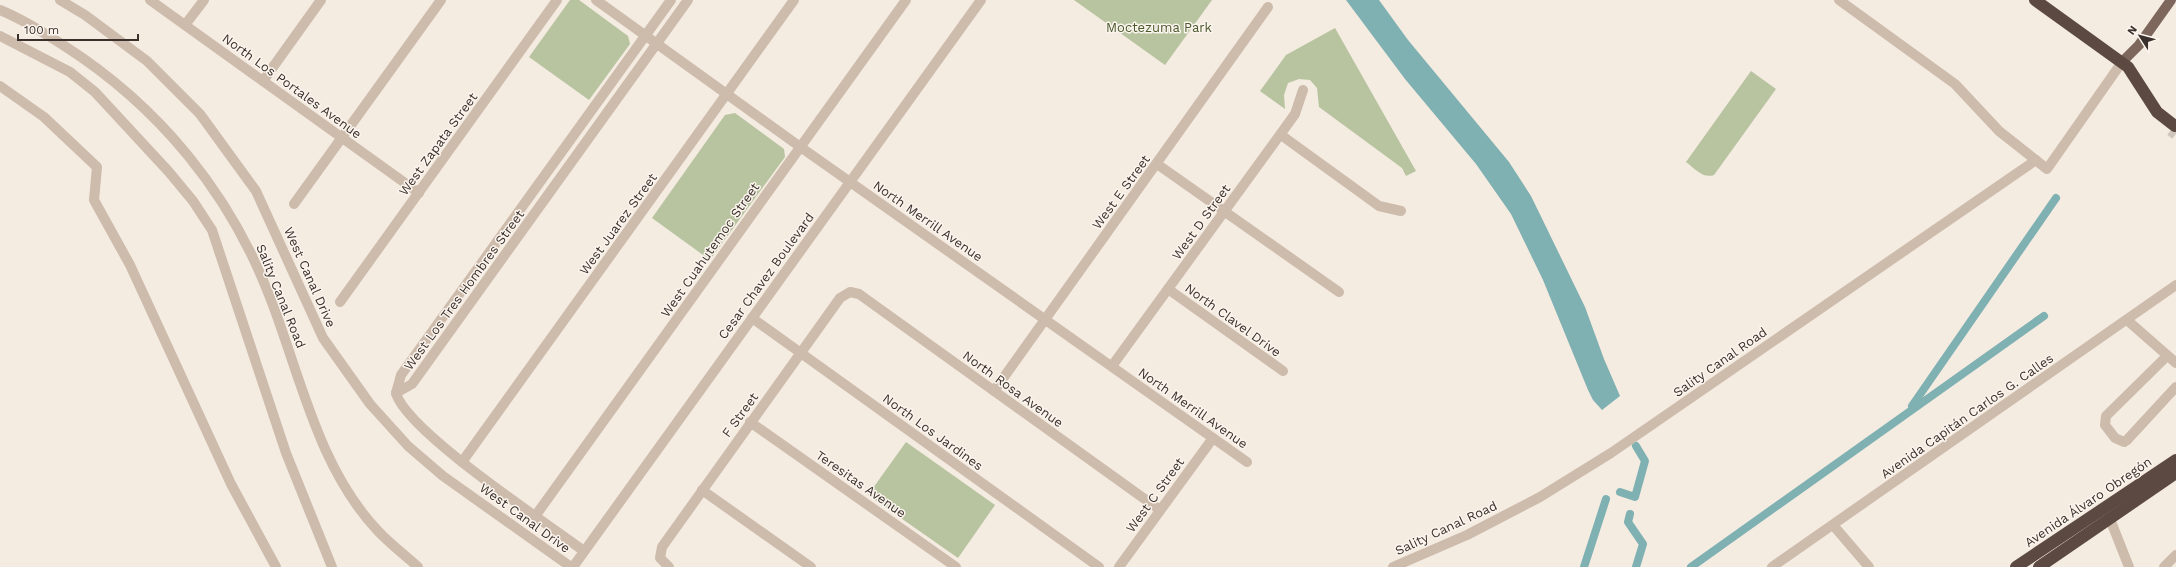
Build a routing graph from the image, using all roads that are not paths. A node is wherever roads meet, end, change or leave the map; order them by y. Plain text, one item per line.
1 (60, 0) edge
2 (150, 0) edge
3 (204, 0) edge
4 (321, 0) edge
5 (441, 0) edge
6 (557, 0) edge
7 (596, 0) edge
8 (671, 0) edge
9 (688, 0) edge
10 (794, 0) edge
11 (906, 0) edge
12 (981, 0) edge
13 (1839, 0) edge
14 (2035, 0) edge
15 (2164, 0) edge
16 (2171, 0) edge
17 (1268, 7) dead end
18 (0, 10) edge
19 (185, 25) junction
20 (645, 35) junction
21 (0, 36) edge
22 (657, 44) junction
23 (2126, 65) junction
24 (263, 81) junction
25 (0, 86) edge
26 (1303, 90) dead end
27 (727, 94) junction
28 (2174, 125) tunnel mouth
29 (1281, 135) junction
30 (342, 138) junction
31 (799, 146) junction
32 (2036, 160) junction
33 (1157, 164) junction
34 (850, 182) junction
35 (419, 193) junction
36 (294, 204) dead end
37 (1225, 211) junction
38 (1400, 211) dead end
39 (2176, 285) edge
40 (1168, 289) junction
41 (850, 292) joint
42 (1340, 292) dead end
43 (340, 302) dead end
44 (752, 318) junction
45 (1046, 320) junction
46 (2127, 320) junction
47 (800, 353) junction
48 (2168, 356) junction
49 (2176, 363) edge
50 (1112, 366) junction
51 (1283, 371) dead end
52 (2176, 387) edge
53 (994, 391) junction
54 (396, 393) junction
55 (750, 422) junction
56 (1213, 438) junction
57 (2176, 460) edge
58 (462, 462) junction
59 (1247, 462) dead end
60 (2176, 473) edge
61 (702, 490) junction
62 (1160, 510) junction
63 (536, 515) junction
64 (2110, 519) junction
65 (1833, 525) junction
66 (584, 551) junction
67 (2176, 555) edge
68 (276, 567) edge
69 (332, 567) edge
70 (418, 567) edge
71 (572, 567) edge
72 (669, 567) edge
73 (811, 567) edge
74 (956, 567) edge
75 (1099, 567) edge
76 (1119, 567) edge
77 (1393, 567) edge
78 (1772, 567) edge
79 (1869, 567) edge
80 (2016, 567) edge
81 (2039, 567) edge
82 (2129, 567) edge
83 (2164, 567) edge

1 - 71 street, West Canal Drive
2 - 19 street, North Los Portales Avenue
3 - 19 street
4 - 24 street
5 - 30 street
6 - 35 street, West Zapata Street
7 - 20 street, North Merrill Avenue
8 - 20 street, West Los Tres Hombres Street
9 - 22 street, West Los Tres Hombres Street
10 - 27 street, West Juarez Street
11 - 31 street, West Cuahutemoc Street
12 - 34 street, Cesar Chavez Boulevard
13 - 32 street
14 - 23 highway
15 - 23 main road
16 - 23 main road
17 - 33 street, West E Street
18 - 70 street, Sality Canal Road
19 - 24 street, North Los Portales Avenue
20 - 22 street, North Merrill Avenue
20 - 54 street, West Los Tres Hombres Street
21 - 69 street
22 - 27 street, North Merrill Avenue
22 - 54 street, West Los Tres Hombres Street
23 - 28 highway
23 - 32 street
24 - 30 street, North Los Portales Avenue
25 - 68 street
26 - 29 street, West D Street
27 - 31 street, North Merrill Avenue
27 - 58 street, West Juarez Street
29 - 37 street, West D Street
29 - 38 street
30 - 35 street, North Los Portales Avenue
30 - 36 street
31 - 34 street, North Merrill Avenue
31 - 63 street, West Cuahutemoc Street
32 - 77 street, Sality Canal Road
33 - 37 street
33 - 45 street, West E Street
34 - 44 street, Cesar Chavez Boulevard
34 - 45 street, North Merrill Avenue
35 - 43 street, West Zapata Street
37 - 40 street, West D Street
37 - 42 street
39 - 46 street, Avenida Capitán Carlos G. Calles
40 - 50 street, West D Street
40 - 51 street, North Clavel Drive
41 - 47 street, F Street
41 - 53 street, North Rosa Avenue
44 - 47 street, North Los Jardines
44 - 66 street, Cesar Chavez Boulevard
45 - 50 street, North Merrill Avenue
45 - 53 street, West E Street
46 - 48 street
46 - 65 street, Avenida Capitán Carlos G. Calles
47 - 55 street, F Street
47 - 75 street, North Los Jardines
48 - 49 street
48 - 52 street
50 - 56 street, North Merrill Avenue
53 - 62 street, North Rosa Avenue
54 - 58 street, West Canal Drive
55 - 61 street, F Street
55 - 74 street, Teresitas Avenue
56 - 59 street, North Merrill Avenue
56 - 62 street, West C Street
57 - 80 highway, Avenida Álvaro Obregón
58 - 63 street, West Canal Drive
60 - 64 highway, Avenida Álvaro Obregón
61 - 72 street, F Street
61 - 73 street
62 - 76 street, West C Street
63 - 66 street, West Canal Drive
64 - 81 highway, Avenida Álvaro Obregón
64 - 82 street
65 - 78 street, Avenida Capitán Carlos G. Calles
65 - 79 street
66 - 71 street, Cesar Chavez Boulevard
67 - 83 street

